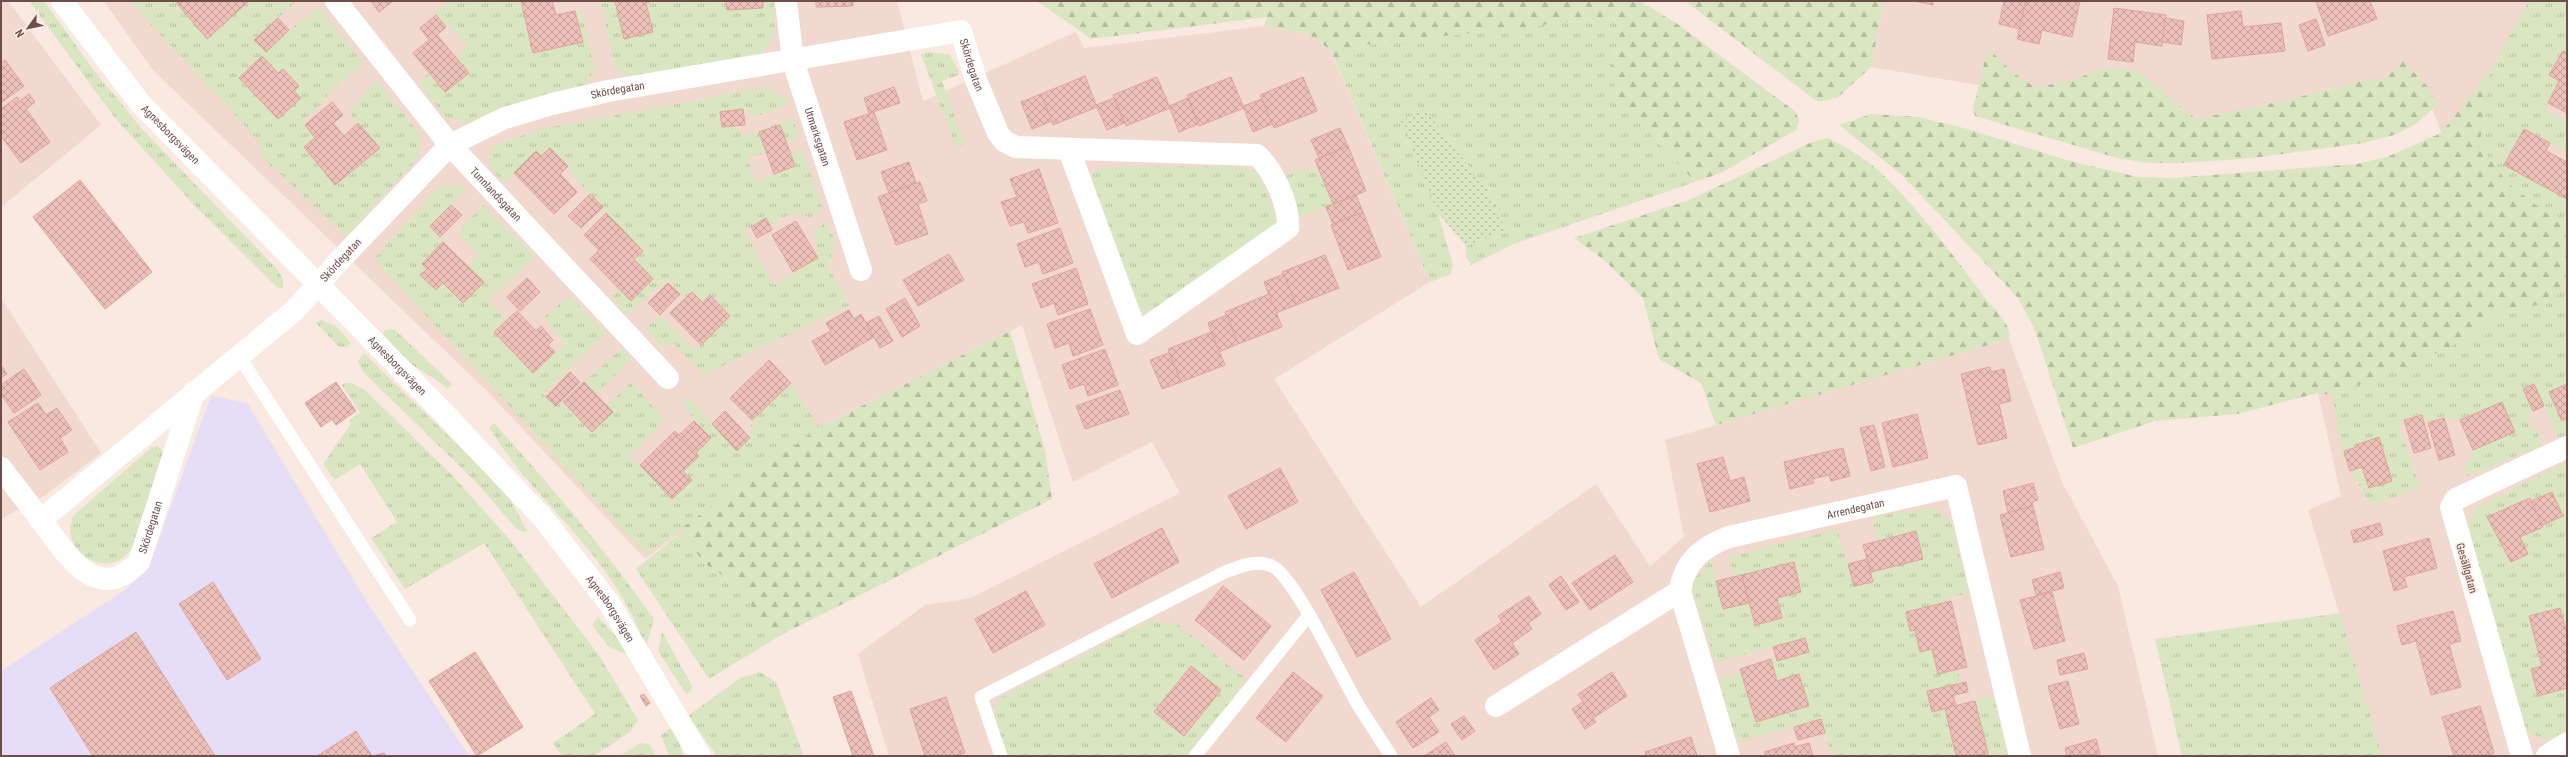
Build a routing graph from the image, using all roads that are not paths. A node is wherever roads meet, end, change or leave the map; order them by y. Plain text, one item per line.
1 (62, 1) edge
2 (336, 1) edge
3 (786, 1) edge
4 (793, 61) junction
5 (450, 145) junction
6 (1069, 150) junction
7 (861, 270) dead end
8 (318, 286) junction
9 (239, 356) junction
10 (668, 378) dead end
11 (194, 392) junction
12 (2567, 447) edge
13 (1, 468) edge
14 (41, 520) junction
15 (1680, 591) junction
16 (1309, 615) junction
17 (410, 620) dead end
18 (1496, 706) dead end
19 (2567, 743) edge
20 (700, 756) edge
21 (1001, 756) edge
22 (1195, 756) edge
23 (1391, 756) edge
24 (1729, 756) edge
25 (2020, 756) edge
26 (2522, 756) edge
27 (2547, 756) edge

1 - 8 street, Agnesborgsvägen
2 - 5 street, Tunnlandsgatan
3 - 4 street, Utmarksgatan
4 - 5 street, Skördegatan
4 - 6 street, Skördegatan
4 - 7 street, Utmarksgatan
5 - 8 street, Skördegatan
5 - 10 street, Tunnlandsgatan
6 - 6 street
8 - 9 street, Skördegatan
8 - 20 street, Agnesborgsvägen
9 - 11 street, Skördegatan
9 - 17 lane
11 - 14 street, Skördegatan
11 - 14 street, Skördegatan
12 - 26 street, Gesällgatan
13 - 14 street, Skördegatan
15 - 18 street
15 - 24 street
15 - 25 street, Arrendegatan
16 - 21 lane
16 - 22 lane
16 - 23 lane
19 - 27 street

